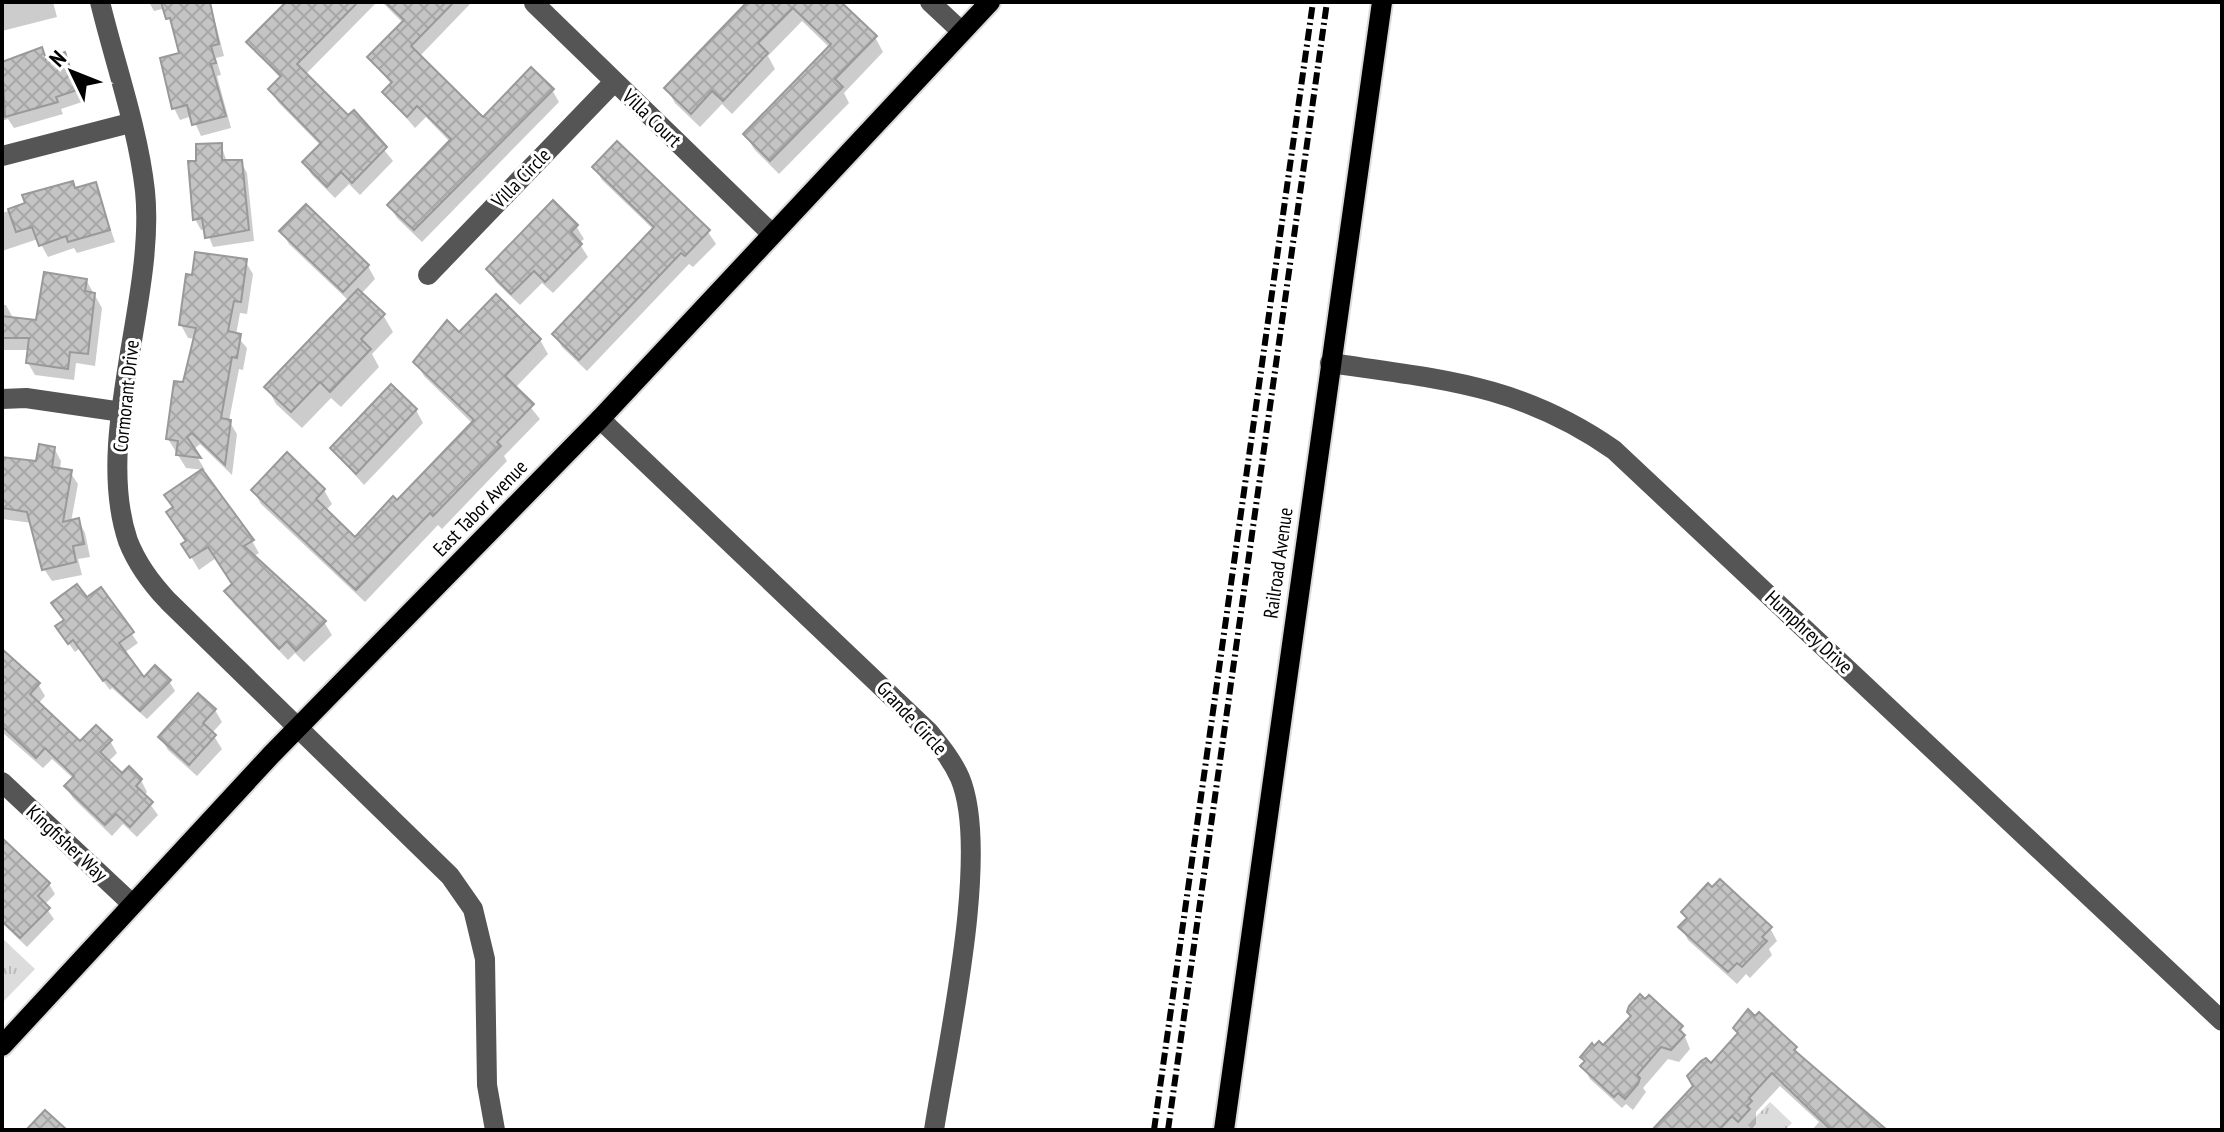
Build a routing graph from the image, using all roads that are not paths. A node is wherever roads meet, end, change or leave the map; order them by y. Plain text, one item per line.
1 (100, 2) edge
2 (930, 2) edge
3 (990, 2) edge
4 (1382, 2) edge
5 (534, 3) edge
6 (961, 31) junction
7 (614, 82) junction
8 (130, 123) junction
9 (2, 156) edge
10 (771, 233) junction
11 (428, 275) dead end
12 (1330, 363) junction
13 (2, 399) edge
14 (122, 412) junction
15 (600, 419) junction
16 (298, 726) junction
17 (2, 782) edge
18 (131, 903) junction
19 (2222, 1021) edge
20 (2, 1046) edge
21 (495, 1130) edge
22 (934, 1130) edge
23 (1224, 1130) edge

1 - 8 street, Cormorant Drive
2 - 6 street
3 - 6 main road, East Tabor Avenue
4 - 12 main road, Railroad Avenue
5 - 7 street, Villa Court
6 - 10 main road, East Tabor Avenue
7 - 10 street, Villa Court
7 - 11 street, Villa Circle
8 - 9 street
8 - 14 street, Cormorant Drive
10 - 15 main road, East Tabor Avenue
12 - 19 street, Humphrey Drive
12 - 23 main road, Railroad Avenue
13 - 14 street
14 - 16 street, Cormorant Drive
15 - 16 main road, East Tabor Avenue
15 - 22 street, Grande Circle
16 - 18 main road, East Tabor Avenue
16 - 21 street
17 - 18 street, Kingfisher Way
18 - 20 main road, East Tabor Avenue

